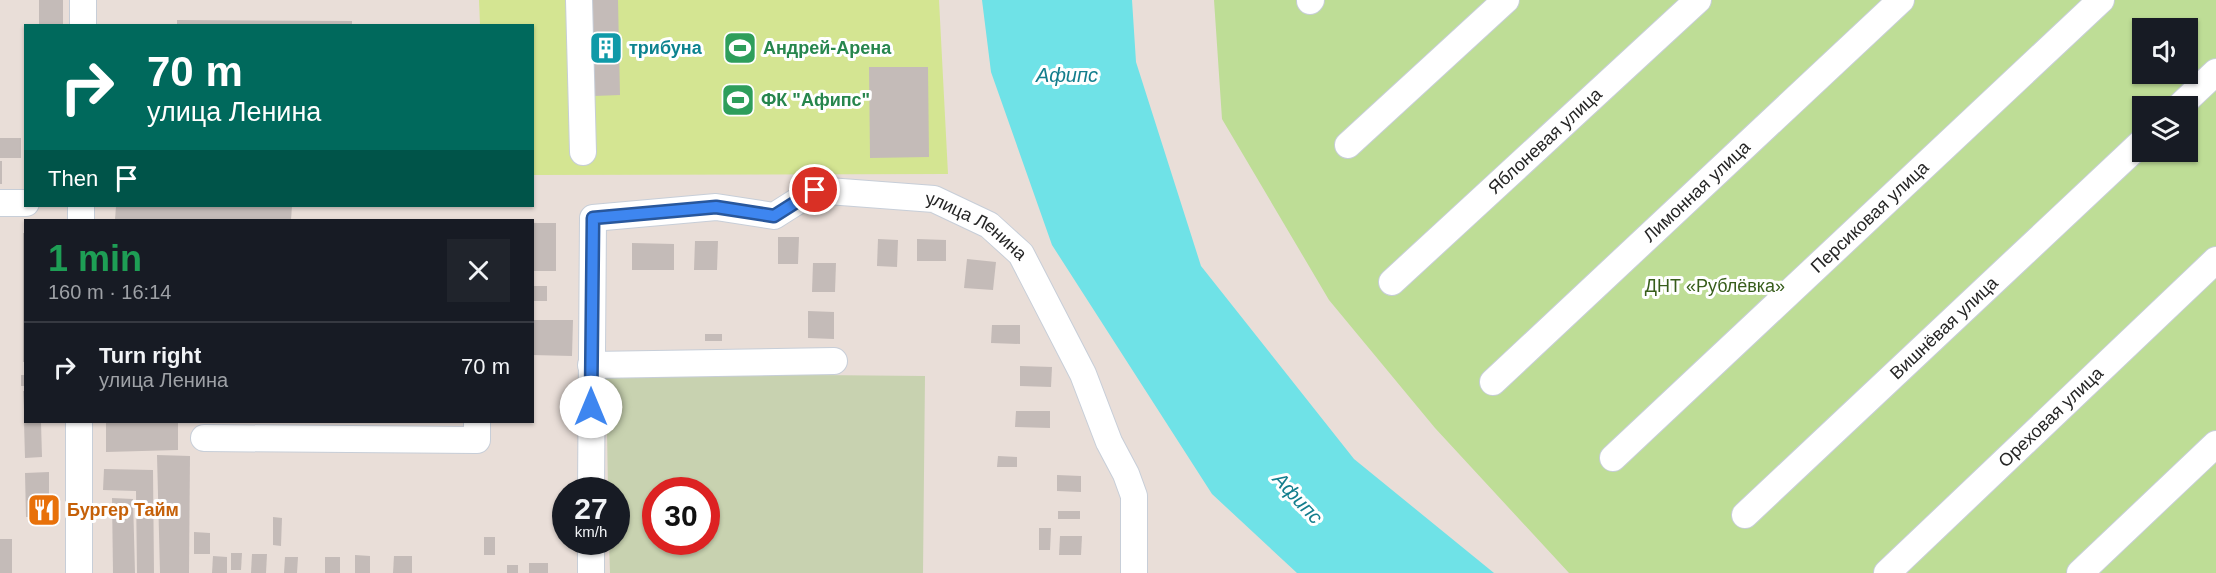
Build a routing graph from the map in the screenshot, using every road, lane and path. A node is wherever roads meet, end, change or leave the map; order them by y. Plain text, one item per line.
1 (83, 0) edge
2 (579, 0) edge
3 (1506, 0) edge
4 (1698, 0) edge
5 (1901, 0) edge
6 (2101, 0) edge
7 (82, 24) edge
8 (2216, 72) edge
9 (2191, 96) edge
10 (1348, 145) dead end
11 (2132, 151) edge
12 (583, 152) dead end
13 (0, 203) edge
14 (24, 203) edge
15 (2216, 260) edge
16 (1392, 282) dead end
17 (834, 361) dead end
18 (591, 365) junction
19 (1492, 382) dead end
20 (79, 423) edge
21 (477, 423) edge
22 (204, 438) dead end
23 (2216, 444) edge
24 (1613, 458) dead end
25 (591, 477) edge
26 (1745, 515) dead end
27 (591, 555) edge
28 (79, 573) edge
29 (591, 573) edge
30 (1134, 573) edge
31 (1887, 573) edge
32 (2080, 573) edge

1 - 7 street
2 - 12 street
3 - 10 street
4 - 16 street, Яблоневая улица
5 - 19 street, Лимонная улица
6 - 24 street, Персиковая улица
8 - 9 street
11 - 26 street, Вишнёвая улица
13 - 14 street
15 - 31 street, Ореховая улица
17 - 18 street
18 - 25 street
18 - 30 street, улица Ленина
20 - 28 street
21 - 22 street
23 - 32 street
27 - 29 street

